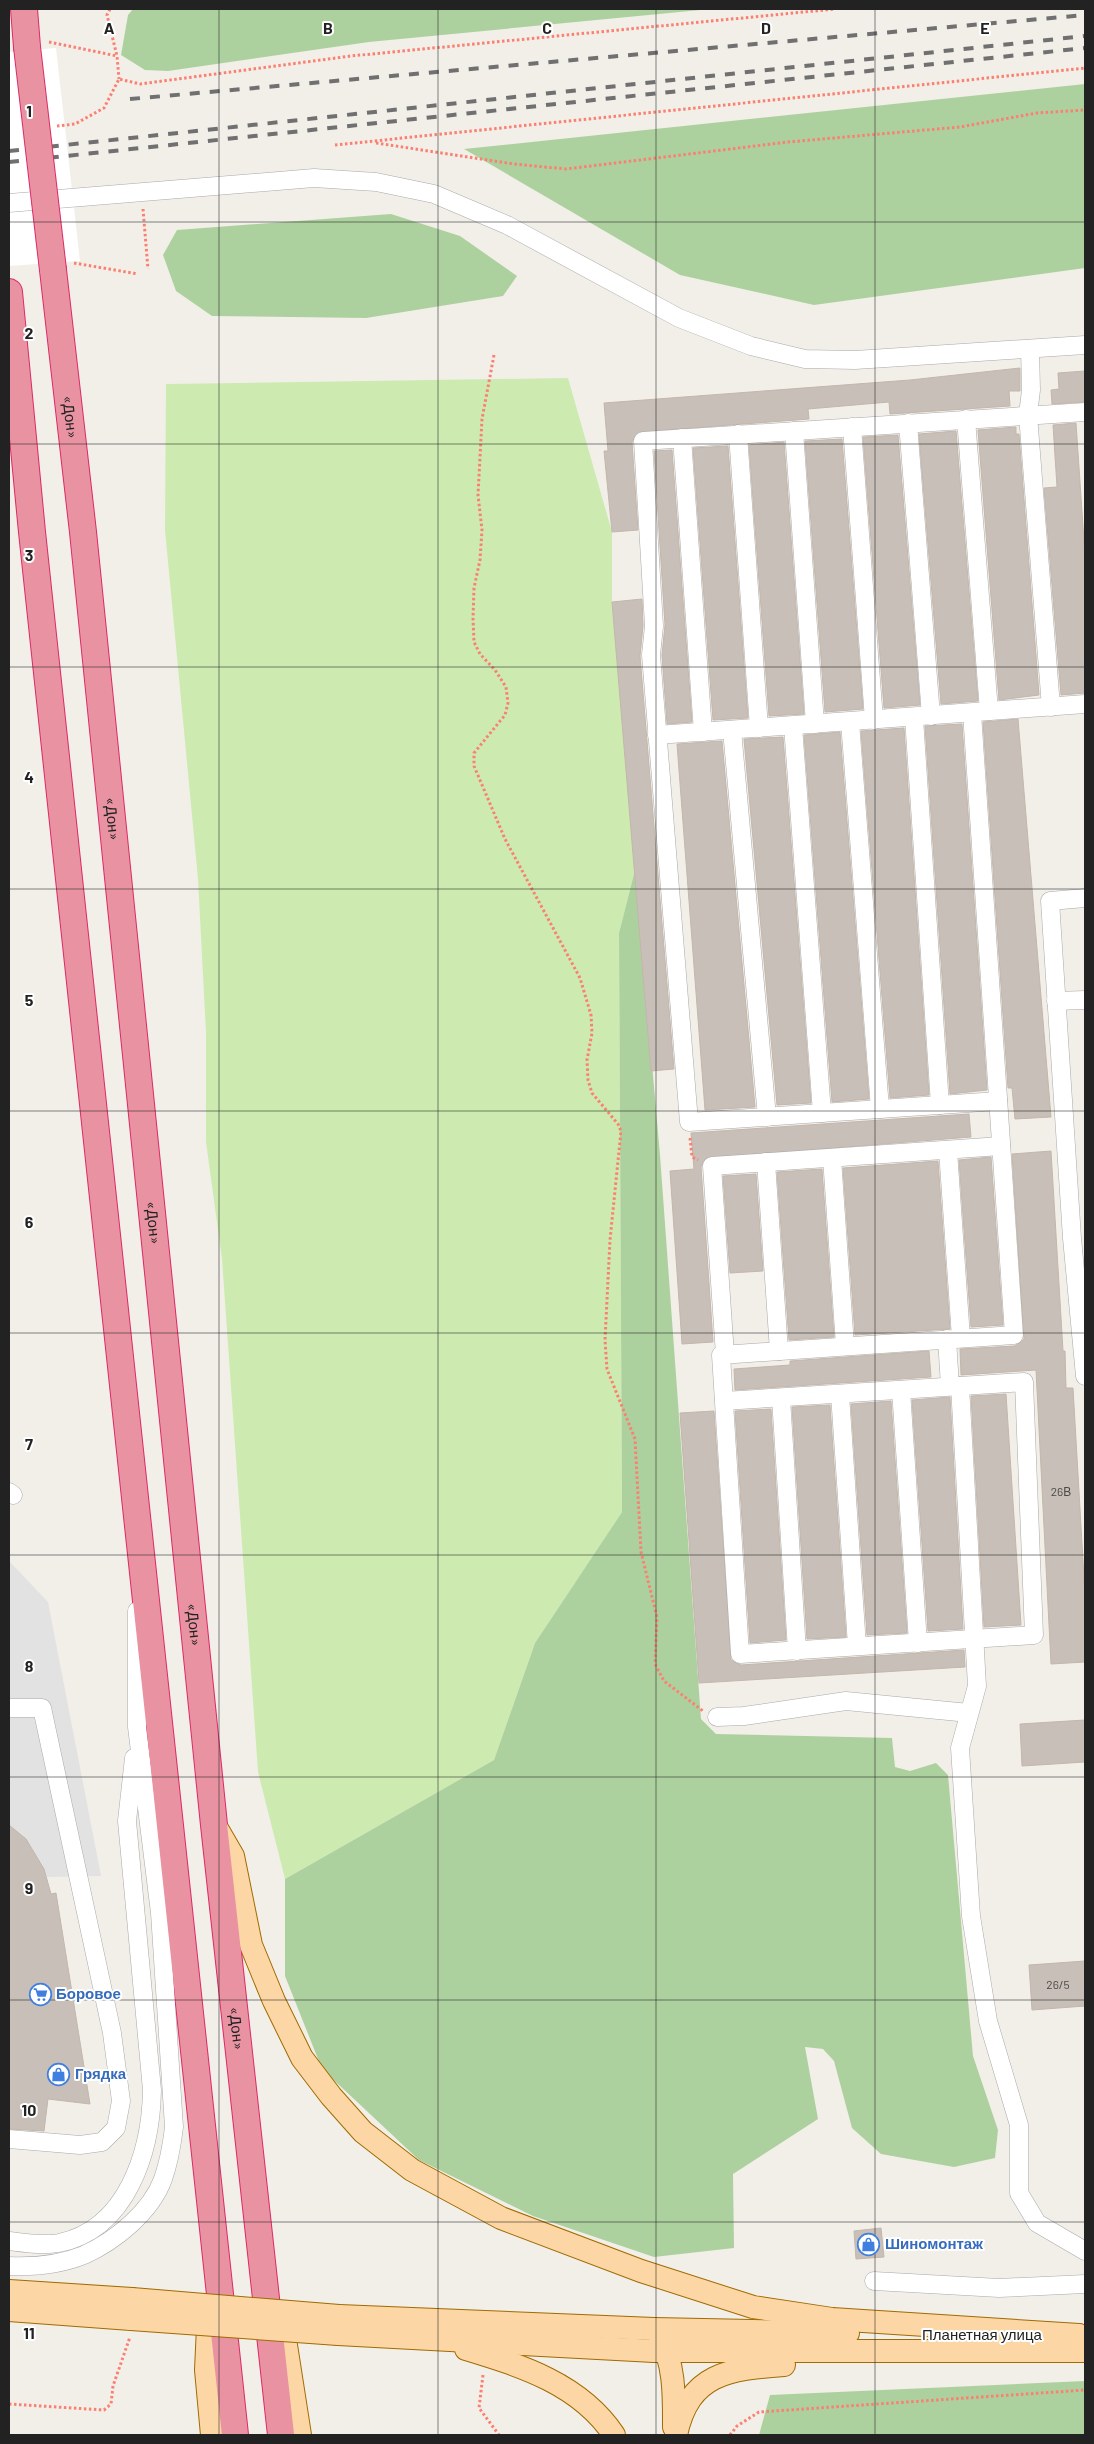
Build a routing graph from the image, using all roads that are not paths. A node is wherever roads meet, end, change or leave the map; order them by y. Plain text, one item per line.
1 (24, 9) edge
2 (9, 204) edge
3 (9, 292) edge
4 (1085, 345) edge
5 (1030, 349) junction
6 (1085, 412) edge
7 (1028, 415) junction
8 (966, 419) junction
9 (908, 423) junction
10 (852, 427) junction
11 (794, 431) junction
12 (738, 434) junction
13 (682, 438) junction
14 (1085, 704) edge
15 (1051, 707) junction
16 (980, 712) junction
17 (922, 717) junction
18 (874, 720) junction
19 (850, 722) junction
20 (814, 724) junction
21 (793, 726) junction
22 (759, 728) junction
23 (732, 730) junction
24 (702, 732) junction
25 (657, 735) junction
26 (1085, 898) edge
27 (1085, 1000) edge
28 (1056, 1001) junction
29 (998, 1102) junction
30 (940, 1105) junction
31 (880, 1109) junction
32 (822, 1113) junction
33 (767, 1117) junction
34 (1001, 1146) junction
35 (948, 1150) junction
36 (832, 1158) junction
37 (766, 1162) junction
38 (954, 1339) junction
39 (845, 1346) junction
40 (778, 1350) junction
41 (725, 1354) junction
42 (1085, 1376) edge
43 (955, 1386) junction
44 (901, 1390) junction
45 (840, 1394) junction
46 (780, 1398) junction
47 (724, 1401) junction
48 (141, 1560) junction
49 (974, 1639) junction
50 (918, 1643) junction
51 (857, 1646) junction
52 (797, 1651) junction
53 (9, 1708) edge
54 (970, 1714) junction
55 (717, 1717) road end
56 (137, 1727) junction
57 (214, 1825) junction
58 (244, 2079) junction
59 (9, 2140) edge
60 (213, 2219) junction
61 (9, 2241) edge
62 (1085, 2250) edge
63 (9, 2266) edge
64 (874, 2281) dead end
65 (1085, 2284) edge
66 (9, 2291) edge
67 (9, 2310) edge
68 (131, 2318) junction
69 (339, 2325) junction
70 (654, 2329) junction
71 (396, 2337) junction
72 (1083, 2341) edge
73 (667, 2351) junction
74 (938, 2352) junction
75 (212, 2435) edge
76 (235, 2435) edge
77 (281, 2435) edge
78 (300, 2435) edge
79 (614, 2435) edge
80 (675, 2435) edge

1 - 57 highway, «Дон», bridge
2 - 5 street
3 - 48 highway
4 - 5 street
5 - 7 street
6 - 7 street
7 - 8 street
7 - 15 street
8 - 9 street
8 - 16 street
9 - 10 street
9 - 17 street
10 - 11 street
10 - 18 street
11 - 12 street
11 - 20 street
12 - 13 street
12 - 22 street
13 - 24 street
13 - 25 street
14 - 15 street
15 - 16 street
16 - 17 street
16 - 29 street
17 - 18 street
17 - 30 street
18 - 19 street
19 - 20 street
19 - 31 street
20 - 21 street
21 - 22 street
21 - 32 street
22 - 23 street
23 - 24 street
23 - 33 street
24 - 25 street
25 - 33 street
26 - 28 street
27 - 28 street
28 - 42 street
29 - 30 street
29 - 34 street
30 - 31 street
31 - 32 street
32 - 33 street
34 - 35 street
34 - 38 street
35 - 36 street
35 - 38 street
36 - 37 street
36 - 39 street
37 - 40 street
37 - 41 street
38 - 39 street
38 - 43 street
39 - 40 street
40 - 41 street
41 - 47 street
43 - 44 street
43 - 49 street
43 - 49 street
44 - 45 street
44 - 50 street
45 - 46 street
45 - 51 street
46 - 47 street
46 - 52 street
47 - 52 street
48 - 56 street
48 - 60 highway
49 - 50 street
49 - 54 street
50 - 51 street
51 - 52 street
53 - 59 street
54 - 55 street
54 - 62 street
56 - 61 street
56 - 63 street
57 - 58 highway, «Дон»
57 - 72 main road
58 - 77 highway, «Дон»
58 - 78 main road
60 - 75 main road
60 - 76 highway
64 - 65 street
66 - 68 main road
67 - 68 main road
68 - 69 main road, bridge
69 - 70 main road, Планетная улица
69 - 71 main road
70 - 72 main road, Планетная улица
70 - 73 main road
71 - 73 main road
71 - 79 main road
72 - 74 main road
73 - 74 main road
73 - 80 main road
74 - 80 main road

